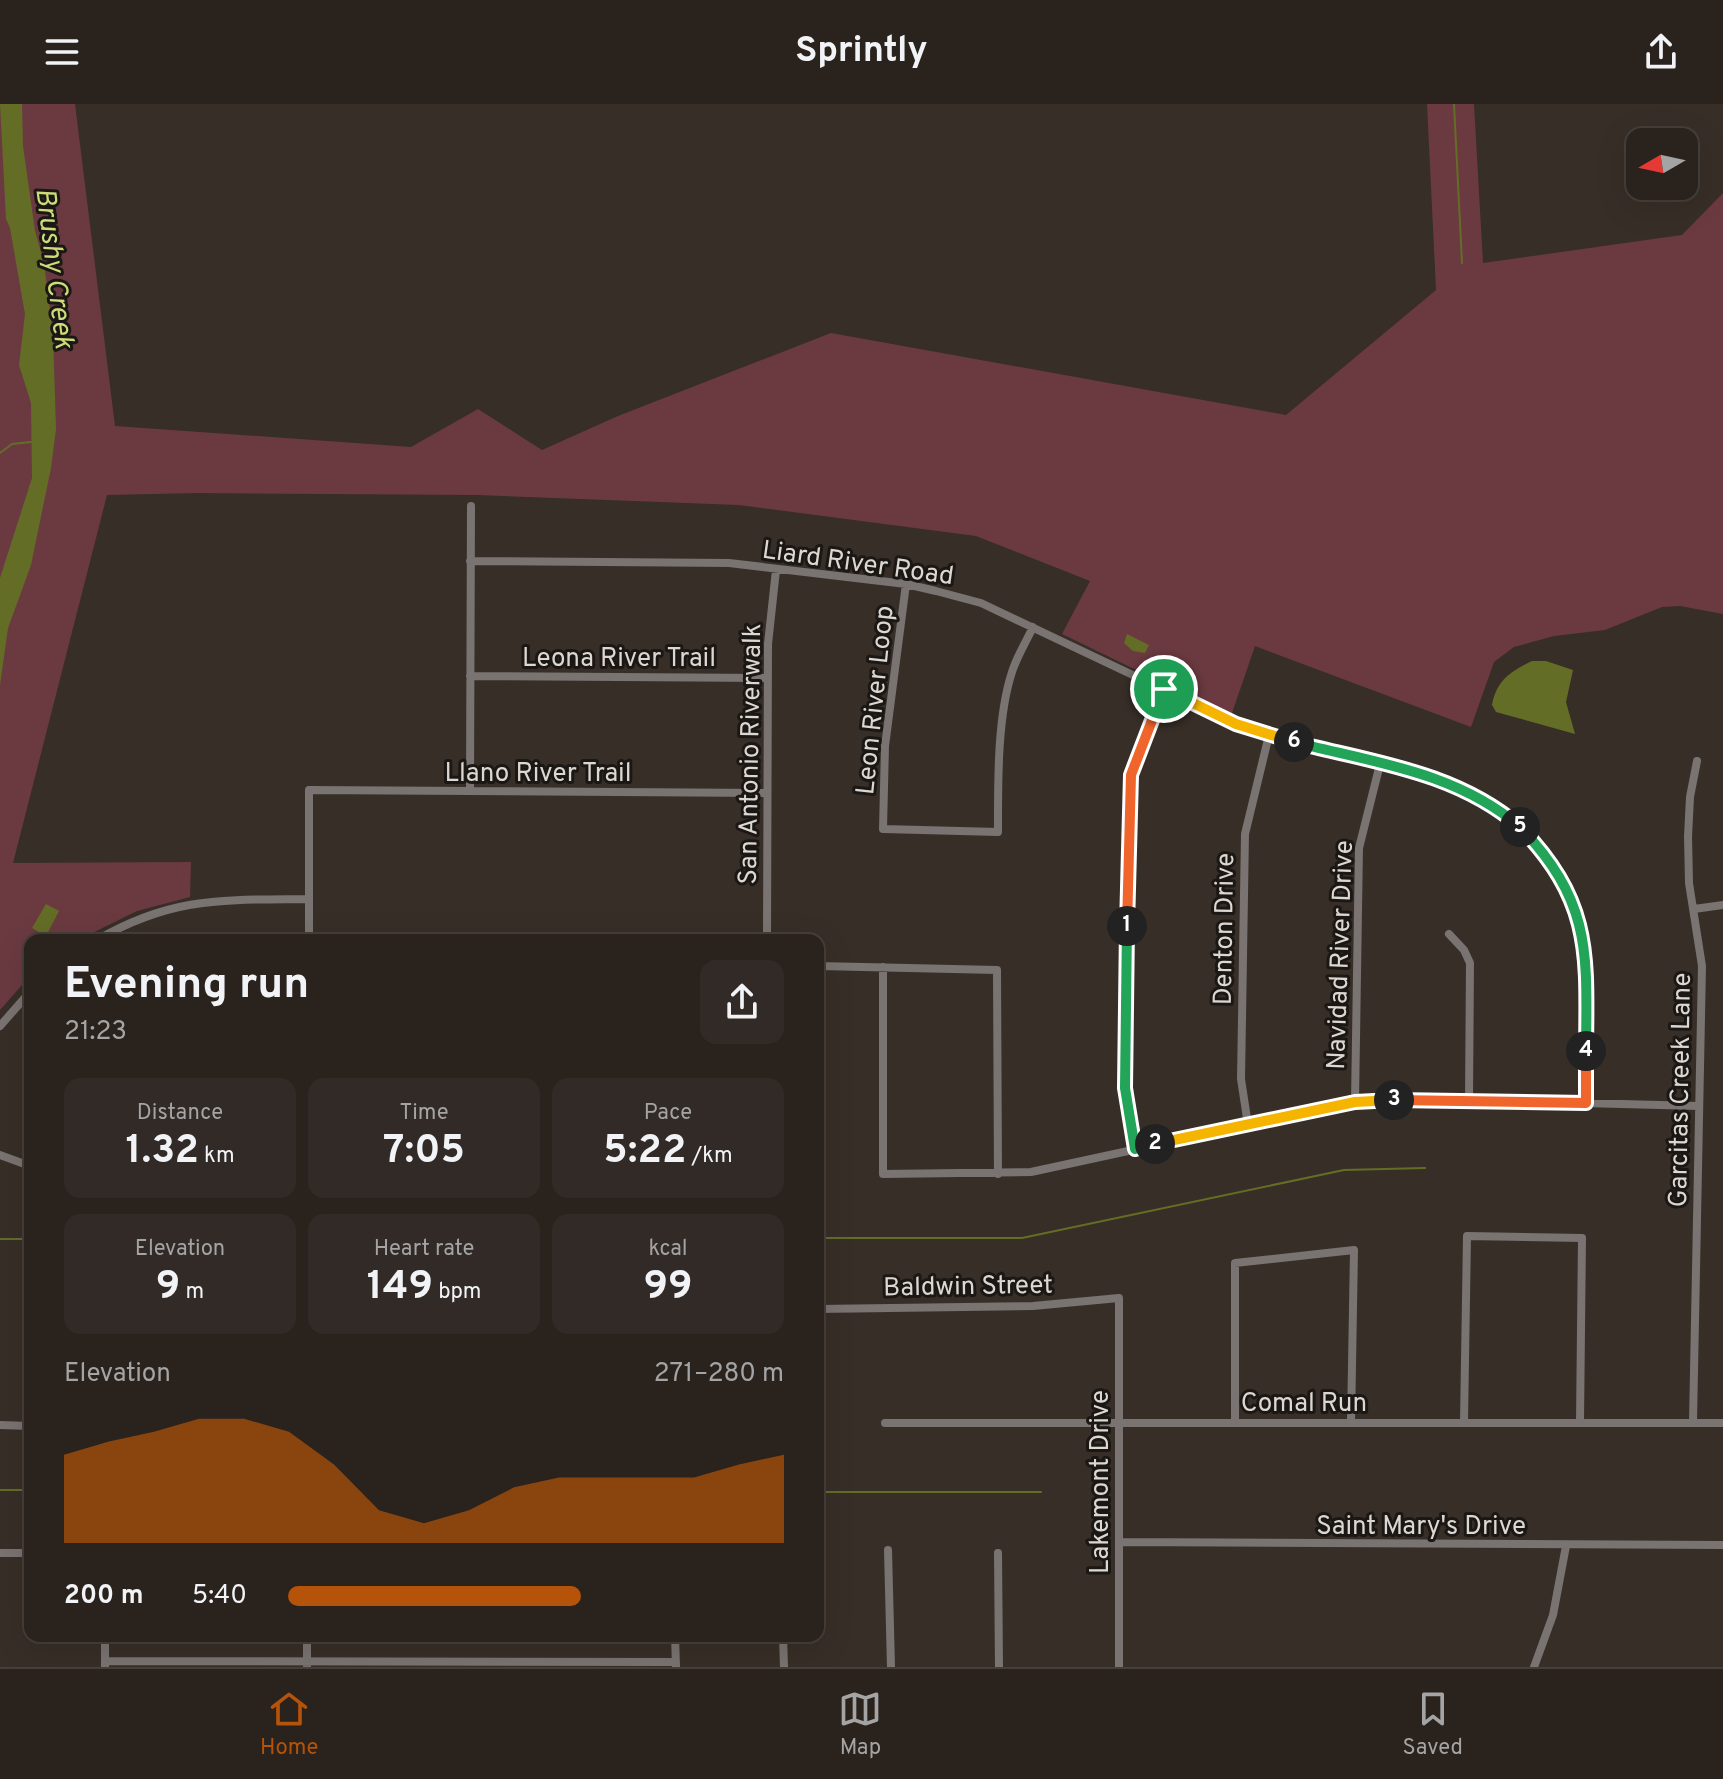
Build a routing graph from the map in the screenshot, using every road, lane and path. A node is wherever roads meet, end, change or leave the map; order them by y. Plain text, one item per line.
1 (471, 506) dead end
2 (470, 561) junction
3 (776, 570) junction
4 (906, 584) junction
5 (1033, 627) junction
6 (470, 676) junction
7 (768, 678) junction
8 (1164, 689) junction
9 (1269, 735) junction
10 (1697, 761) dead end
11 (1380, 764) junction
12 (470, 791) junction
13 (767, 793) junction
14 (309, 899) junction
15 (1723, 905) edge
16 (1694, 909) junction
17 (107, 934) edge
18 (309, 934) edge
19 (767, 934) edge
20 (1449, 934) dead end
21 (824, 966) edge
22 (883, 967) junction
23 (24, 999) edge
24 (0, 1026) edge
25 (1469, 1100) junction
26 (1355, 1102) junction
27 (1586, 1103) junction
28 (1699, 1106) junction
29 (1248, 1125) junction
30 (1135, 1149) junction
31 (0, 1155) edge
32 (24, 1164) edge
33 (998, 1174) junction
34 (1119, 1298) joint
35 (824, 1309) edge
36 (1235, 1422) junction
37 (1464, 1422) junction
38 (1580, 1422) junction
39 (1693, 1422) junction
40 (885, 1423) dead end
41 (1118, 1423) junction
42 (1351, 1423) junction
43 (1723, 1423) edge
44 (0, 1425) edge
45 (24, 1426) edge
46 (1119, 1542) junction
47 (1723, 1545) edge
48 (1566, 1546) junction
49 (888, 1550) dead end
50 (0, 1553) edge
51 (24, 1553) edge
52 (998, 1553) dead end
53 (105, 1642) edge
54 (307, 1642) edge
55 (675, 1642) edge
56 (783, 1642) edge
57 (105, 1664) edge
58 (676, 1664) edge
59 (307, 1665) edge
60 (784, 1667) edge
61 (891, 1667) edge
62 (999, 1667) edge
63 (1119, 1667) edge
64 (1534, 1667) edge

1 - 2 street
2 - 3 street, Liard River Road
2 - 6 street
3 - 4 street, Liard River Road
3 - 7 street, San Antonio Riverwalk
4 - 5 street, Liard River Road
4 - 5 street, Leon River Loop
5 - 8 street, Liard River Road
6 - 7 street, Leona River Trail
6 - 12 street
7 - 13 street, San Antonio Riverwalk
8 - 9 street, Liard River Road
8 - 30 street
9 - 11 street, Liard River Road
9 - 29 street, Denton Drive
10 - 16 street, Garcitas Creek Lane
11 - 26 street, Navidad River Drive
11 - 27 street, Liard River Road
12 - 13 street, Llano River Trail
12 - 14 street, Llano River Trail
13 - 19 street, San Antonio Riverwalk
14 - 17 street
14 - 18 street
15 - 16 street
16 - 28 street, Garcitas Creek Lane
20 - 25 street
21 - 22 street
22 - 33 street
22 - 33 street
23 - 24 street
25 - 26 street
25 - 27 street
26 - 29 street
27 - 28 street
28 - 39 street, Garcitas Creek Lane
29 - 30 street
30 - 33 street
31 - 32 street
34 - 35 street, Baldwin Street
34 - 41 street, Lakemont Drive
36 - 41 street, Comal Run
36 - 42 street, Comal Run
36 - 42 street
37 - 38 street, Comal Run
37 - 38 street
37 - 42 street, Comal Run
38 - 39 street, Comal Run
39 - 43 street, Comal Run
40 - 41 street, Comal Run
41 - 46 street, Lakemont Drive
44 - 45 street
46 - 48 street, Saint Mary's Drive
46 - 63 street, Lakemont Drive
47 - 48 street, Saint Mary's Drive
48 - 64 street
49 - 61 street
50 - 51 street
52 - 62 street
53 - 57 street
54 - 59 street
55 - 58 street
56 - 60 street
57 - 59 street
58 - 59 street

